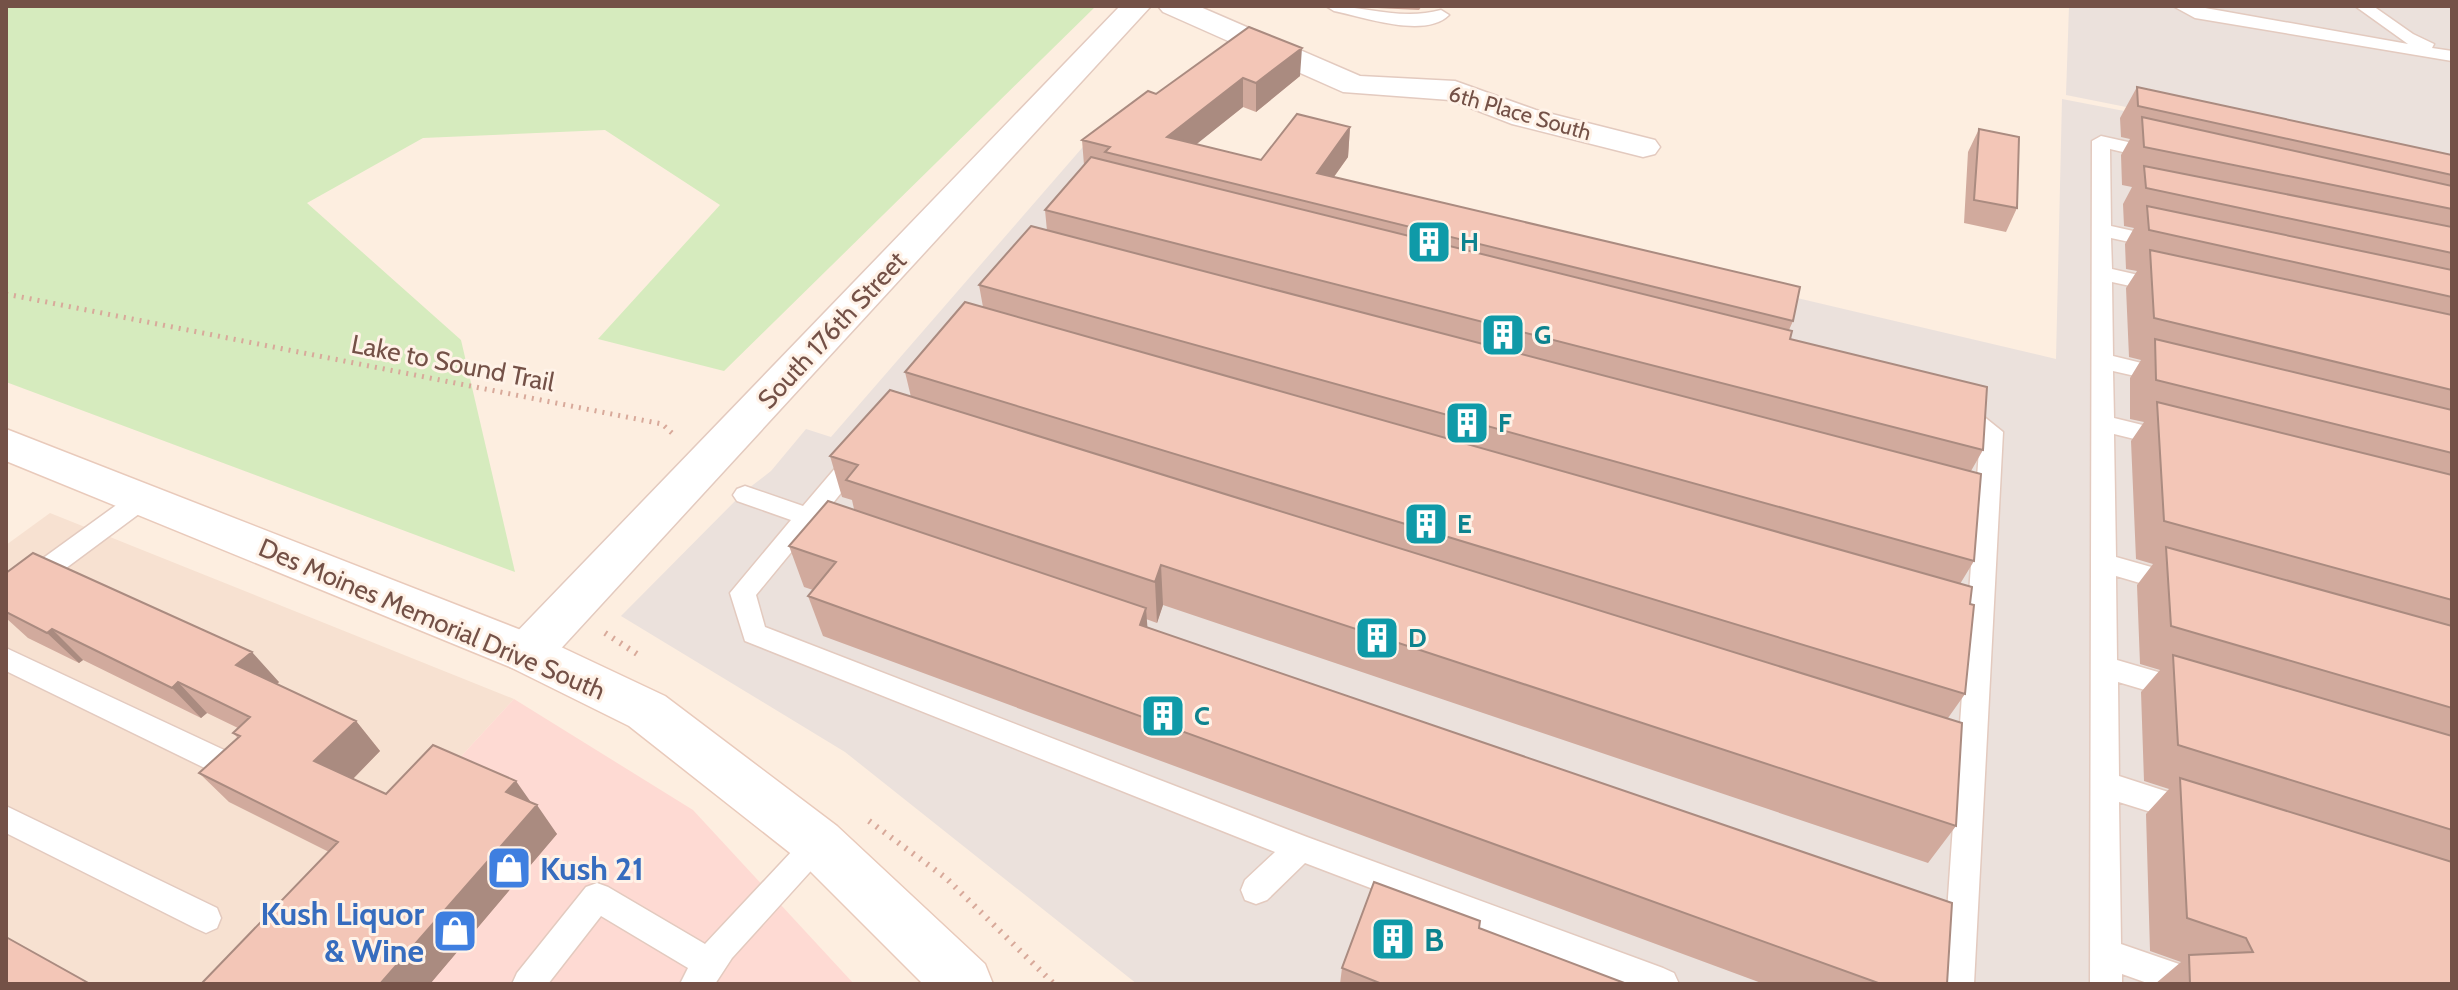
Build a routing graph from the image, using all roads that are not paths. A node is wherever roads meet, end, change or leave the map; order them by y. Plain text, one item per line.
1 (1136, 6) edge
2 (1173, 6) edge
3 (1334, 6) edge
4 (2181, 6) edge
5 (2363, 6) edge
6 (1441, 15) dead end
7 (2452, 54) edge
8 (1643, 147) dead end
9 (2178, 158) edge
10 (2102, 230) junction
11 (2178, 246) edge
12 (2102, 273) junction
13 (2178, 290) edge
14 (2102, 361) junction
15 (2193, 383) edge
16 (1942, 403) edge
17 (2103, 423) junction
18 (873, 439) edge
19 (6, 444) edge
20 (2194, 446) edge
21 (745, 495) dead end
22 (142, 499) junction
23 (807, 516) junction
24 (852, 532) edge
25 (2103, 563) junction
26 (2194, 589) edge
27 (6, 599) edge
28 (1950, 616) edge
29 (1980, 624) junction
30 (527, 653) junction
31 (6, 659) edge
32 (2104, 667) junction
33 (2210, 698) edge
34 (1941, 748) edge
35 (1972, 758) junction
36 (227, 765) edge
37 (2104, 784) junction
38 (2210, 818) edge
39 (6, 819) edge
40 (818, 843) junction
41 (1300, 848) junction
42 (1256, 890) dead end
43 (1932, 903) edge
44 (1962, 913) junction
45 (206, 918) dead end
46 (2106, 969) edge
47 (703, 974) edge
48 (528, 984) edge
49 (964, 984) edge
50 (1663, 984) edge
51 (1958, 984) edge
52 (2194, 984) edge

1 - 30 street, South 176th Street
2 - 8 street, 6th Place South
3 - 6 lane
4 - 7 lane
5 - 7 lane
9 - 10 lane
10 - 11 lane
10 - 12 lane
12 - 13 lane
12 - 14 lane
14 - 15 lane
14 - 17 lane
16 - 29 lane
17 - 20 lane
17 - 25 lane
18 - 23 lane
19 - 22 street, Des Moines Memorial Drive South
21 - 23 lane
22 - 27 lane
22 - 30 street, Des Moines Memorial Drive South
23 - 24 lane
23 - 41 lane
25 - 26 lane
25 - 32 lane
28 - 29 lane
29 - 35 lane
30 - 40 street, Des Moines Memorial Drive South
31 - 36 lane
32 - 33 lane
32 - 37 lane
34 - 35 lane
35 - 44 lane
37 - 38 lane
37 - 46 lane
39 - 45 lane
40 - 47 lane
40 - 49 street, Des Moines Memorial Drive South
41 - 42 lane
41 - 50 lane
43 - 44 lane
44 - 51 lane
46 - 52 lane
47 - 48 lane

